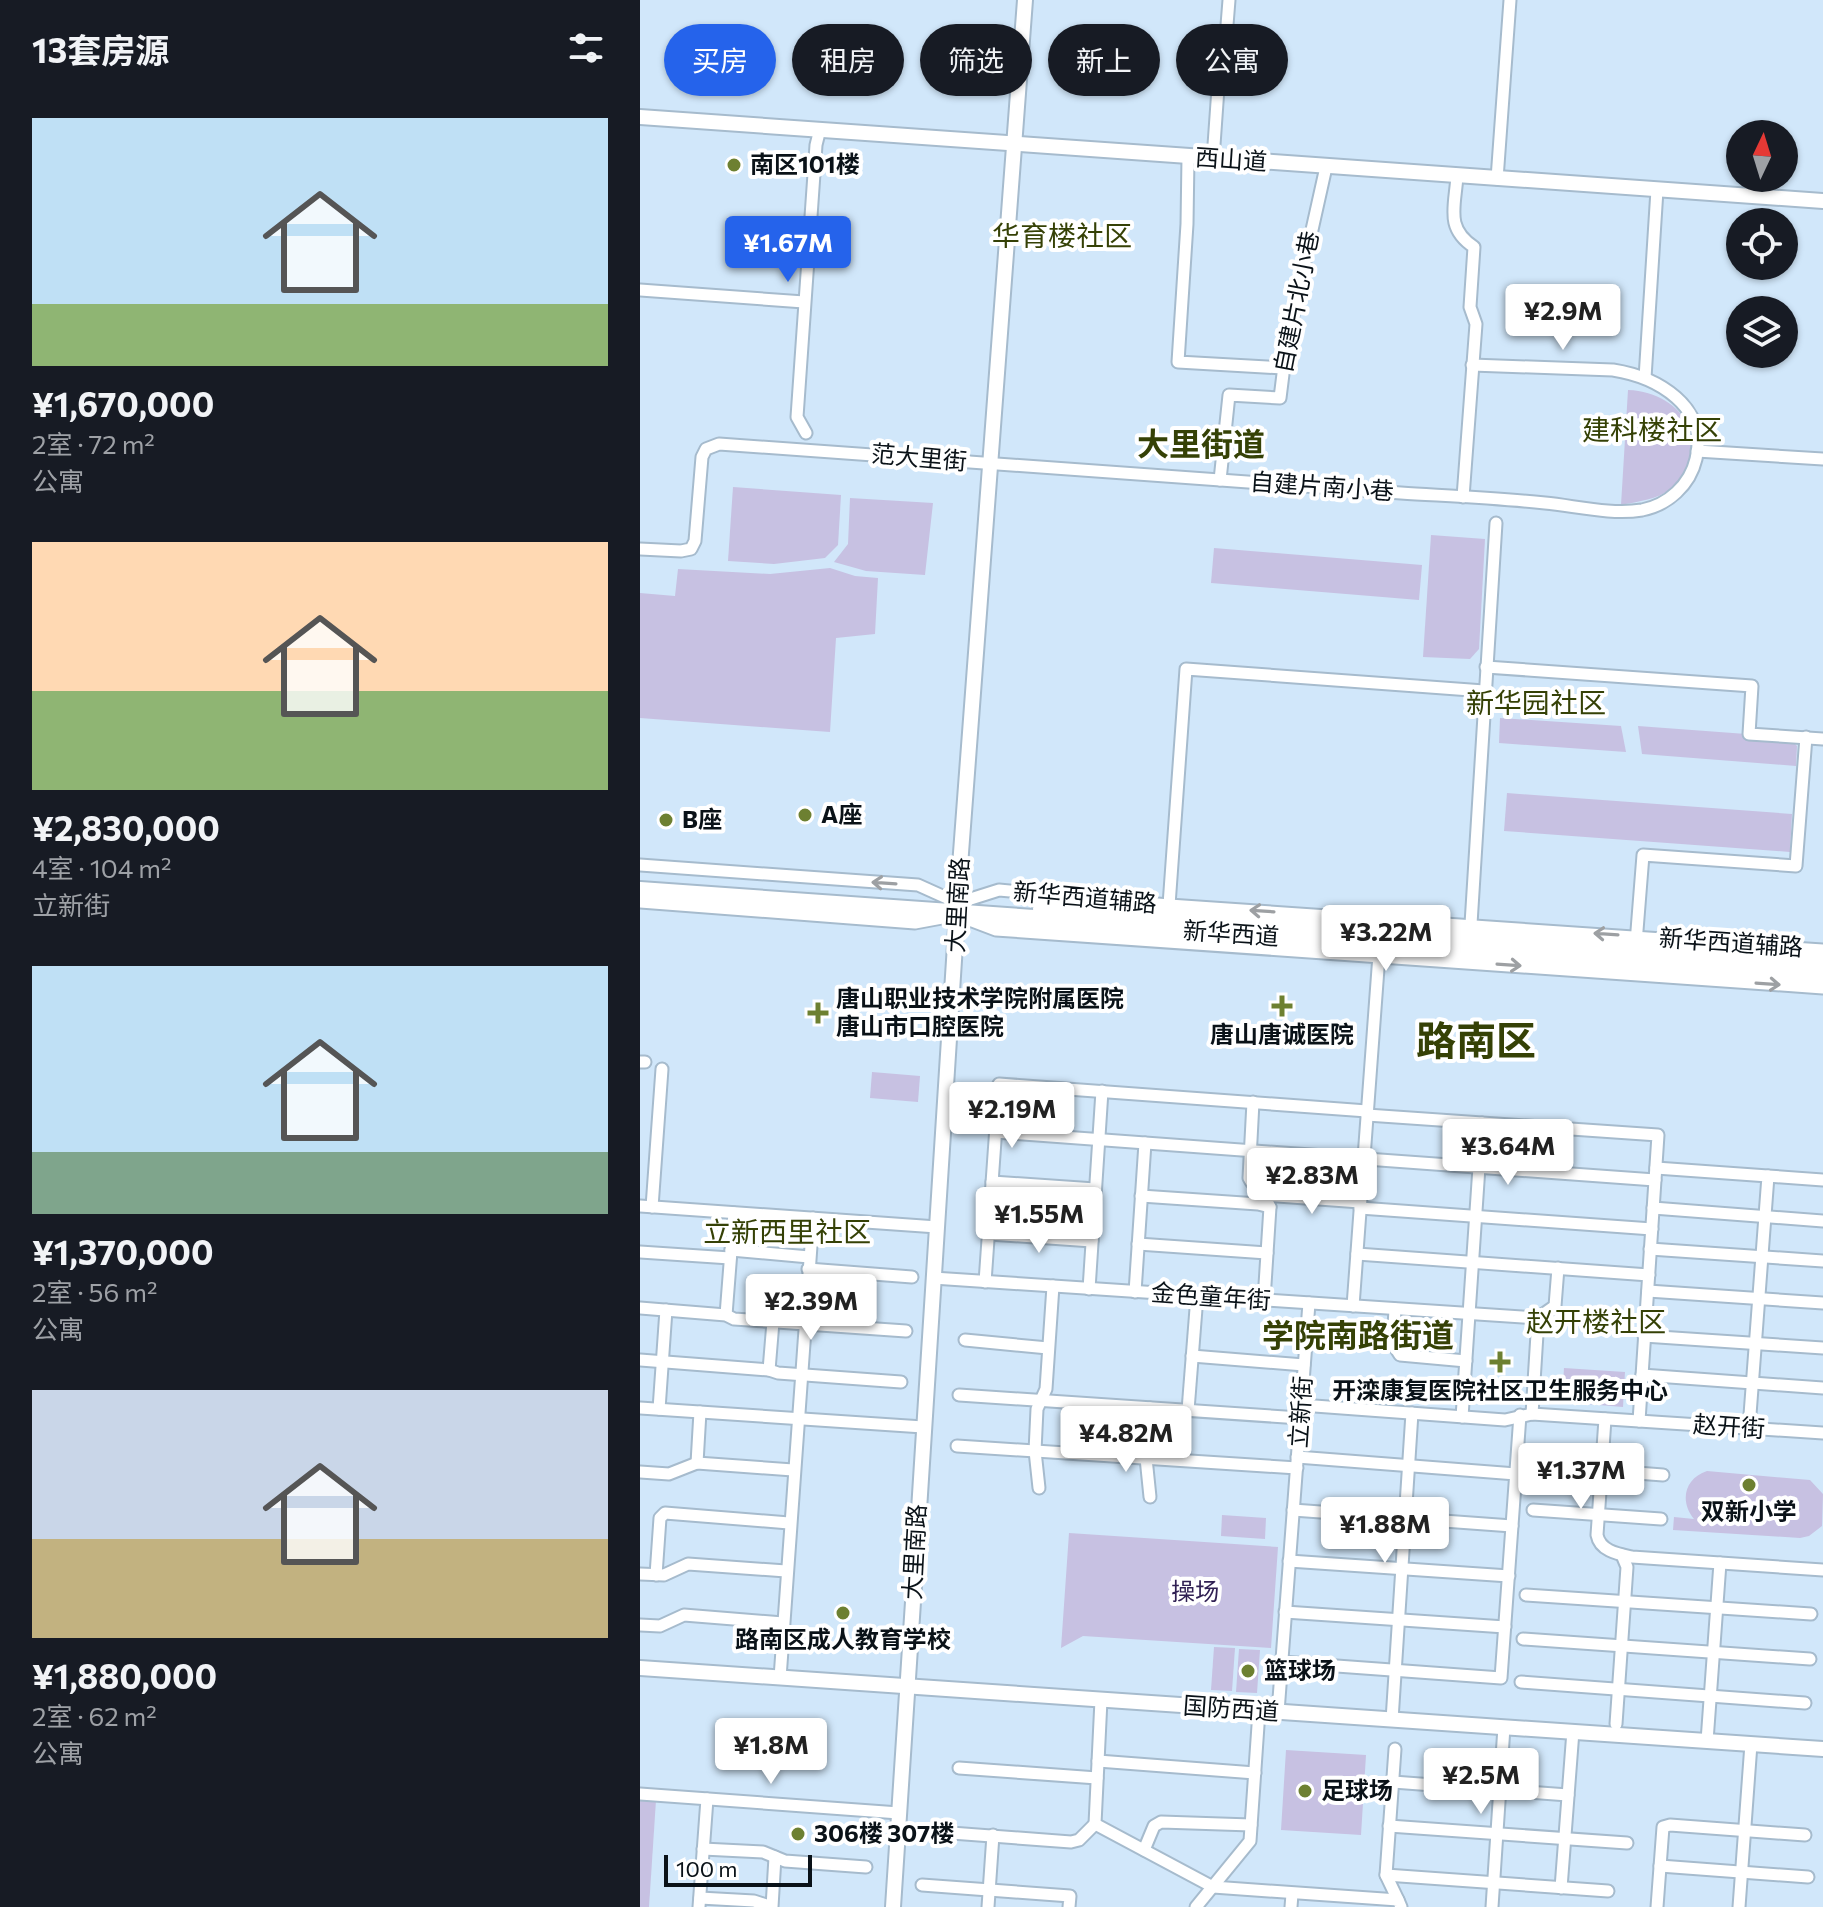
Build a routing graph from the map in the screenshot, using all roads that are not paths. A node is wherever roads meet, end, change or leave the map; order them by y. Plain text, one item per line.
1 (1025, 0) edge
2 (1229, 0) edge
3 (1510, 0) edge
4 (640, 117) edge
5 (820, 129) junction
6 (1014, 145) junction
7 (1188, 157) junction
8 (1213, 159) junction
9 (1326, 167) junction
10 (1457, 176) junction
11 (1497, 179) junction
12 (1657, 190) junction
13 (1823, 201) edge
14 (640, 290) edge
15 (804, 302) junction
16 (1472, 365) junction
17 (1283, 368) junction
18 (1645, 378) junction
19 (806, 433) dead end
20 (1697, 451) junction
21 (1823, 459) edge
22 (990, 465) junction
23 (1220, 480) junction
24 (1463, 497) junction
25 (1496, 523) dead end
26 (640, 549) edge
27 (640, 555) edge
28 (1486, 667) junction
29 (1484, 691) junction
30 (1806, 737) junction
31 (1823, 739) edge
32 (640, 865) edge
33 (640, 881) edge
34 (640, 891) edge
35 (640, 902) edge
36 (1169, 905) junction
37 (958, 909) junction
38 (1471, 924) junction
39 (1636, 943) junction
40 (1823, 950) edge
41 (1379, 955) junction
42 (1823, 961) edge
43 (1823, 975) edge
44 (1823, 988) edge
45 (662, 1069) dead end
46 (1102, 1091) junction
47 (1253, 1102) junction
48 (1367, 1113) junction
49 (1482, 1123) junction
50 (995, 1132) junction
51 (1099, 1139) junction
52 (1145, 1143) junction
53 (1250, 1151) junction
54 (1364, 1159) junction
55 (1479, 1168) junction
56 (1656, 1174) junction
57 (1768, 1176) junction
58 (1823, 1180) edge
59 (992, 1182) junction
60 (1095, 1189) junction
61 (1265, 1195) junction
62 (1141, 1196) junction
63 (1360, 1205) junction
64 (646, 1206) edge
65 (1270, 1207) junction
66 (1653, 1208) junction
67 (734, 1213) junction
68 (1476, 1216) junction
69 (1765, 1216) junction
70 (813, 1218) junction
71 (1823, 1221) edge
72 (937, 1227) junction
73 (1652, 1229) junction
74 (989, 1234) junction
75 (1092, 1241) junction
76 (1138, 1244) junction
77 (1650, 1249) junction
78 (640, 1252) edge
79 (1267, 1253) junction
80 (730, 1254) junction
81 (1357, 1254) junction
82 (1762, 1257) junction
83 (1823, 1261) edge
84 (1472, 1262) junction
85 (809, 1263) junction
86 (1558, 1268) junction
87 (1649, 1275) junction
88 (912, 1277) dead end
89 (933, 1278) junction
90 (985, 1282) junction
91 (1053, 1286) junction
92 (1089, 1289) junction
93 (1648, 1291) junction
94 (1135, 1292) junction
95 (1197, 1296) junction
96 (1759, 1299) junction
97 (1264, 1300) junction
98 (1309, 1303) junction
99 (1823, 1303) edge
100 (1353, 1306) junction
101 (640, 1308) edge
102 (1395, 1309) junction
103 (666, 1310) junction
104 (1469, 1314) junction
105 (726, 1315) junction
106 (1538, 1318) junction
107 (773, 1322) junction
108 (804, 1324) junction
109 (906, 1331) dead end
110 (1644, 1336) junction
111 (965, 1340) dead end
112 (1755, 1344) junction
113 (1048, 1348) junction
114 (1823, 1348) edge
115 (1192, 1356) junction
116 (640, 1360) edge
117 (1466, 1361) junction
118 (662, 1362) junction
119 (1304, 1365) junction
120 (769, 1370) junction
121 (800, 1375) junction
122 (1642, 1375) junction
123 (901, 1382) dead end
124 (1753, 1383) junction
125 (1823, 1388) edge
126 (959, 1395) dead end
127 (1040, 1401) junction
128 (1301, 1405) junction
129 (640, 1408) edge
130 (1150, 1408) junction
131 (659, 1409) junction
132 (1188, 1410) junction
133 (700, 1412) junction
134 (1412, 1413) junction
135 (1526, 1414) junction
136 (1462, 1417) junction
137 (796, 1418) junction
138 (1300, 1418) junction
139 (1605, 1419) junction
140 (1639, 1421) junction
141 (923, 1427) junction
142 (1749, 1428) junction
143 (1823, 1433) edge
144 (957, 1446) dead end
145 (1035, 1451) junction
146 (1146, 1458) junction
147 (1297, 1462) junction
148 (697, 1463) junction
149 (1409, 1465) junction
150 (1532, 1465) dead end
151 (793, 1470) junction
152 (1601, 1470) junction
153 (640, 1472) edge
154 (1516, 1474) junction
155 (1663, 1475) dead end
156 (1039, 1488) dead end
157 (1150, 1497) dead end
158 (1293, 1510) junction
159 (1533, 1510) dead end
160 (1599, 1515) junction
161 (1405, 1518) junction
162 (1661, 1519) dead end
163 (789, 1523) junction
164 (1512, 1526) junction
165 (1622, 1555) junction
166 (1289, 1561) junction
167 (1720, 1563) junction
168 (1402, 1569) junction
169 (1823, 1570) edge
170 (786, 1571) junction
171 (640, 1574) edge
172 (656, 1575) junction
173 (1509, 1576) junction
174 (1526, 1595) dead end
175 (1625, 1602) junction
176 (1717, 1608) junction
177 (1285, 1612) junction
178 (1811, 1614) dead end
179 (1398, 1620) junction
180 (783, 1623) junction
181 (640, 1625) edge
182 (1505, 1627) junction
183 (1523, 1639) dead end
184 (1622, 1646) junction
185 (1714, 1653) junction
186 (1810, 1659) dead end
187 (1282, 1662) junction
188 (640, 1668) edge
189 (1395, 1670) junction
190 (780, 1678) junction
191 (1521, 1682) dead end
192 (907, 1687) junction
193 (1619, 1690) junction
194 (1710, 1697) junction
195 (1101, 1700) junction
196 (1805, 1703) dead end
197 (1259, 1711) junction
198 (1278, 1712) junction
199 (1392, 1720) junction
200 (1616, 1724) dead end
201 (1504, 1727) junction
202 (1573, 1731) junction
203 (1707, 1741) junction
204 (1751, 1744) junction
205 (1395, 1749) dead end
206 (1823, 1749) edge
207 (1098, 1761) junction
208 (959, 1768) dead end
209 (1255, 1773) junction
210 (1097, 1778) junction
211 (1393, 1782) junction
212 (1500, 1789) junction
213 (640, 1794) edge
214 (1568, 1795) junction
215 (707, 1799) junction
216 (899, 1813) junction
217 (1095, 1824) junction
218 (1251, 1825) junction
219 (1389, 1826) junction
220 (898, 1829) junction
221 (1745, 1830) junction
222 (1497, 1834) junction
223 (993, 1835) junction
224 (1805, 1835) dead end
225 (1565, 1839) junction
226 (1627, 1843) dead end
227 (703, 1849) junction
228 (1144, 1850) junction
229 (775, 1857) junction
230 (1660, 1866) junction
231 (866, 1867) dead end
232 (1742, 1872) junction
233 (1386, 1875) junction
234 (1808, 1877) dead end
235 (1493, 1883) junction
236 (922, 1885) dead end
237 (1213, 1887) junction
238 (1561, 1888) junction
239 (989, 1890) junction
240 (1608, 1891) dead end
241 (1292, 1894) junction
242 (700, 1902) edge
243 (1400, 1904) edge
244 (893, 1907) edge
245 (988, 1907) edge
246 (1069, 1907) edge
247 (1196, 1907) edge
248 (1291, 1907) edge
249 (1492, 1907) edge
250 (1657, 1907) edge
251 (1739, 1907) edge

1 - 6 street, 大里南路
2 - 8 street
3 - 11 street
4 - 5 street, 西山道
5 - 6 street, 西山道
5 - 15 street
6 - 7 street, 西山道
6 - 22 street, 大里南路
7 - 8 street, 西山道
7 - 17 street
8 - 9 street, 西山道
9 - 10 street, 西山道
9 - 17 street, 自建片北小巷
10 - 11 street, 西山道
10 - 16 street
11 - 12 street, 西山道
12 - 13 street, 西山道
12 - 18 street
14 - 15 street
15 - 19 street
16 - 18 street
16 - 24 street
17 - 23 street, 自建片北小巷
18 - 20 street
20 - 21 street
20 - 24 street, 自建片南小巷
22 - 23 street, 自建片南小巷
22 - 26 street, 范大里街
22 - 27 street, 范大里街
22 - 37 street, 大里南路
23 - 24 street, 自建片南小巷
25 - 28 street
28 - 29 street
28 - 30 street
29 - 36 street
29 - 38 street
30 - 31 street
30 - 39 street
37 -> 32 street, 新华西道辅路
33 - 37 main road, 新华西道
34 - 37 main road, 新华西道
35 - 37 street, 新华西道辅路
36 - 37 street, 新华西道辅路
38 -> 36 street, 新华西道辅路
37 - 39 main road, 新华西道
37 - 41 street, 新华西道辅路
37 - 43 main road, 新华西道
37 - 72 street, 大里南路
39 -> 38 street, 新华西道辅路
39 - 40 street, 新华西道辅路
39 - 42 main road, 新华西道
41 -> 44 street, 新华西道辅路
41 - 48 street
45 - 64 street
46 - 47 street
46 - 50 street
46 - 51 street
47 - 48 street
47 - 53 street
48 - 49 street
48 - 54 street
49 - 55 street
49 - 56 street
50 - 51 street
50 - 59 street
51 - 52 street
51 - 60 street
52 - 53 street
52 - 62 street
53 - 54 street
53 - 61 street
54 - 55 street
54 - 63 street
55 - 56 street
55 - 68 street
56 - 57 street
56 - 66 street
57 - 58 street
57 - 69 street
59 - 60 street
59 - 74 street
60 - 75 street
61 - 63 street
61 - 65 street
62 - 65 street
62 - 76 street
63 - 68 street
63 - 81 street
64 - 67 street
65 - 79 street
66 - 69 street
66 - 73 street
67 - 70 street
67 - 80 street
68 - 73 street
68 - 84 street
69 - 71 street
69 - 82 street
70 - 72 street
70 - 85 street
72 - 89 street, 大里南路
73 - 77 street
74 - 75 street
74 - 90 street
75 - 92 street
76 - 79 street
76 - 94 street
77 - 82 street
77 - 87 street
78 - 80 street
79 - 97 street
80 - 85 street
80 - 105 street
81 - 84 street
81 - 100 street
82 - 83 street
82 - 96 street
84 - 86 street
84 - 104 street
85 - 88 street
85 - 108 street
86 - 87 street
86 - 106 street
87 - 93 street
89 - 90 street, 金色童年街
89 - 141 street, 大里南路
90 - 91 street, 金色童年街
91 - 92 street, 金色童年街
91 - 113 street
92 - 94 street, 金色童年街
93 - 96 street
93 - 110 street
94 - 95 street, 金色童年街
95 - 97 street, 金色童年街
95 - 115 street
96 - 99 street
96 - 112 street
97 - 98 street, 金色童年街
98 - 100 street, 金色童年街
98 - 119 street, 立新街
100 - 102 street, 金色童年街
101 - 103 street
102 - 104 street, 金色童年街
102 - 117 street
103 - 105 street
103 - 118 street
104 - 106 street, 金色童年街
104 - 117 street
105 - 107 street
106 - 135 street
107 - 108 street
107 - 120 street
108 - 109 street
108 - 121 street
110 - 112 street
110 - 122 street
111 - 113 street
112 - 114 street
112 - 124 street
113 - 127 street
115 - 119 street
115 - 132 street
116 - 118 street
117 - 136 street
118 - 120 street
118 - 131 street
119 - 128 street, 立新街
120 - 121 street
121 - 123 street
121 - 137 street
122 - 124 street
122 - 140 street
124 - 125 street
124 - 142 street
126 - 127 street
127 - 130 street
127 - 145 street
128 - 134 street, 赵开街
128 - 138 street, 立新街
129 - 131 street
130 - 132 street
130 - 146 street
131 - 133 street
132 - 138 street
133 - 137 street
133 - 148 street
134 - 136 street, 赵开街
134 - 149 street
135 - 136 street, 赵开街
135 - 139 street, 赵开街
135 - 154 street
137 - 141 street
137 - 151 street
138 - 147 street, 立新街
139 - 140 street, 赵开街
139 - 152 street
140 - 142 street, 赵开街
141 - 192 street, 大里南路
142 - 143 street, 赵开街
144 - 145 street
145 - 146 street
145 - 156 street
146 - 147 street
146 - 157 street
147 - 149 street
147 - 158 street, 立新街
148 - 151 street
148 - 153 street
149 - 154 street
149 - 161 street
150 - 152 street
151 - 163 street
152 - 155 street
152 - 160 street
154 - 164 street
158 - 161 street
158 - 166 street, 立新街
159 - 160 street
160 - 162 street
160 - 165 street
161 - 164 street
161 - 168 street
163 - 170 street
163 - 172 street
164 - 173 street
165 - 167 street
165 - 175 street
166 - 168 street
166 - 177 street, 立新街
167 - 169 street
167 - 176 street
168 - 173 street
168 - 179 street
170 - 172 street
170 - 180 street
171 - 172 street
173 - 182 street
174 - 175 street
175 - 176 street
175 - 184 street
176 - 178 street
176 - 185 street
177 - 179 street
177 - 187 street, 立新街
179 - 182 street
179 - 189 street
180 - 181 street
180 - 190 street
182 - 189 street
183 - 184 street
184 - 185 street
184 - 193 street
185 - 186 street
185 - 194 street
187 - 189 street
187 - 198 street, 立新街
188 - 190 street, 国防西道
189 - 199 street
190 - 192 street, 国防西道
191 - 193 street
192 - 195 street, 国防西道
192 - 216 street, 大里南路
193 - 194 street
193 - 200 street
194 - 196 street
194 - 203 street
195 - 197 street, 国防西道
195 - 207 street
197 - 198 street, 国防西道
197 - 209 street
198 - 199 street, 国防西道
199 - 201 street, 国防西道
201 - 202 street, 国防西道
201 - 212 street
202 - 203 street, 国防西道
202 - 214 street
203 - 204 street, 国防西道
204 - 206 street, 国防西道
204 - 221 street
205 - 211 street
207 - 209 street
207 - 210 street
208 - 210 street
209 - 218 street
210 - 217 street
211 - 212 street
211 - 219 street
212 - 214 street
212 - 222 street
213 - 215 street
214 - 225 street
215 - 216 street
215 - 227 street
216 - 220 street, 大里南路
217 - 223 street
217 - 228 street
218 - 228 street
218 - 237 street
219 - 222 street
219 - 233 street
220 - 223 street
220 - 244 street, 大里南路
221 - 224 street
221 - 230 street
221 - 232 street
222 - 225 street
222 - 235 street
223 - 239 street
225 - 226 street
225 - 238 street
227 - 229 street
227 - 242 street
228 - 237 street
229 - 231 street
229 - 242 street
230 - 232 street
230 - 250 street
232 - 234 street
232 - 251 street
233 - 235 street
233 - 243 street
235 - 238 street
235 - 249 street
236 - 239 street
237 - 241 street
237 - 247 street
238 - 240 street
239 - 245 street
239 - 246 street
241 - 243 street
241 - 248 street

